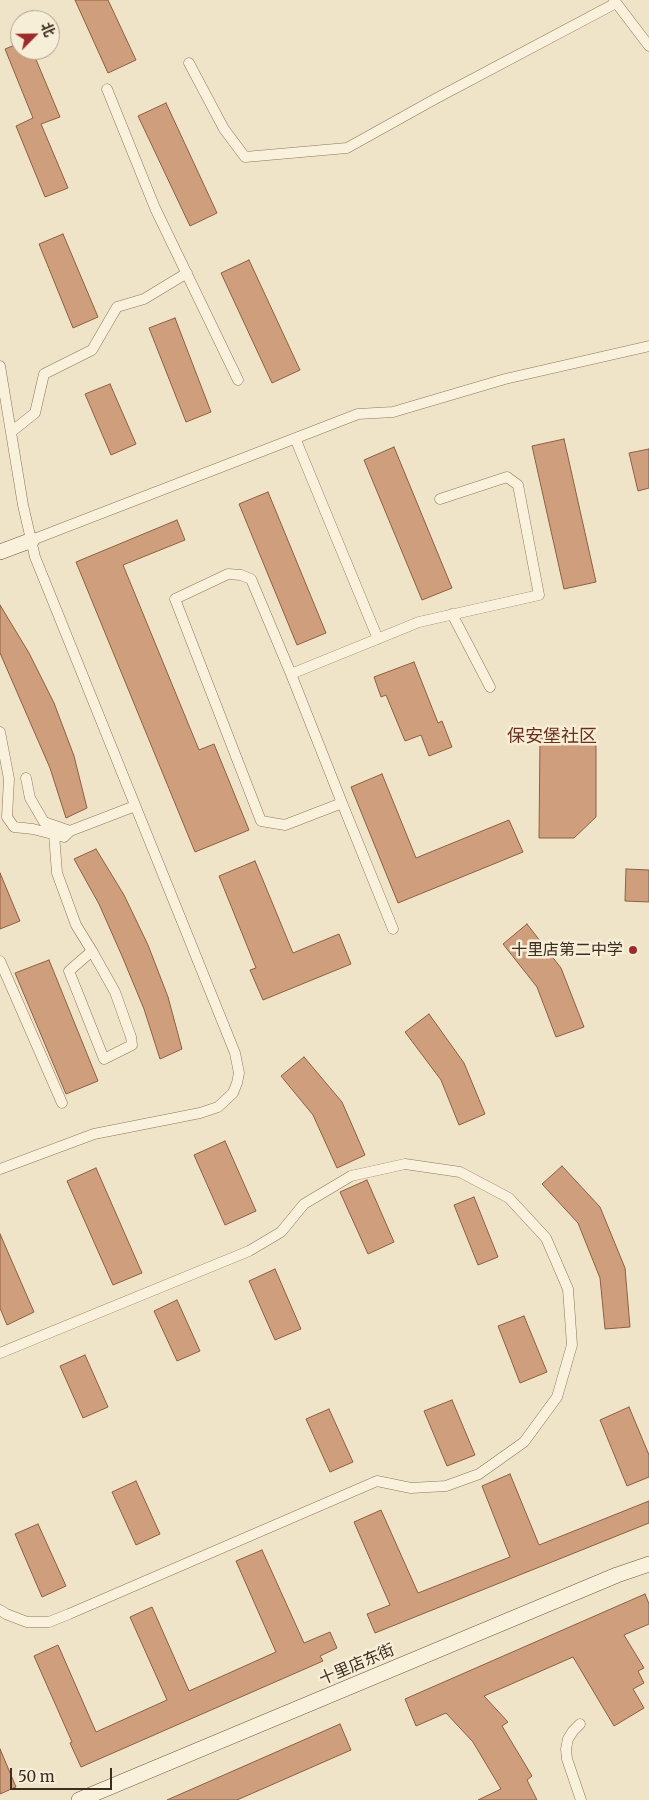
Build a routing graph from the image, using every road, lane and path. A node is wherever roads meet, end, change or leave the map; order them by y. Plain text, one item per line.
1 (615, 2) edge
2 (649, 46) edge
3 (189, 64) dead end
4 (107, 89) dead end
5 (187, 273) junction
6 (649, 346) edge
7 (0, 366) edge
8 (238, 380) dead end
9 (11, 432) junction
10 (295, 438) junction
11 (440, 499) dead end
12 (32, 540) junction
13 (0, 552) edge
14 (452, 614) junction
15 (378, 639) junction
16 (291, 674) junction
17 (490, 688) dead end
18 (0, 732) edge
19 (26, 778) dead end
20 (342, 802) junction
21 (135, 806) junction
22 (70, 831) junction
23 (54, 834) junction
24 (393, 929) dead end
25 (92, 951) junction
26 (0, 961) edge
27 (62, 1103) dead end
28 (0, 1169) edge
29 (0, 1354) edge
30 (649, 1564) edge
31 (0, 1610) edge
32 (580, 1724) dead end
33 (79, 1800) edge
34 (581, 1800) edge

1 - 2 street
1 - 3 street
4 - 5 street
5 - 8 street
5 - 9 street
6 - 10 street
7 - 9 street
9 - 12 street
10 - 12 street
10 - 15 street
11 - 14 street
12 - 13 street
12 - 21 street
14 - 15 street
14 - 17 street
15 - 16 street
16 - 20 street
16 - 20 street
18 - 23 street
19 - 22 street
20 - 24 street
21 - 22 street
21 - 28 street
22 - 23 street
23 - 25 street
25 - 25 street
26 - 27 street
29 - 31 street
30 - 33 street, 十里店东街
32 - 34 street

